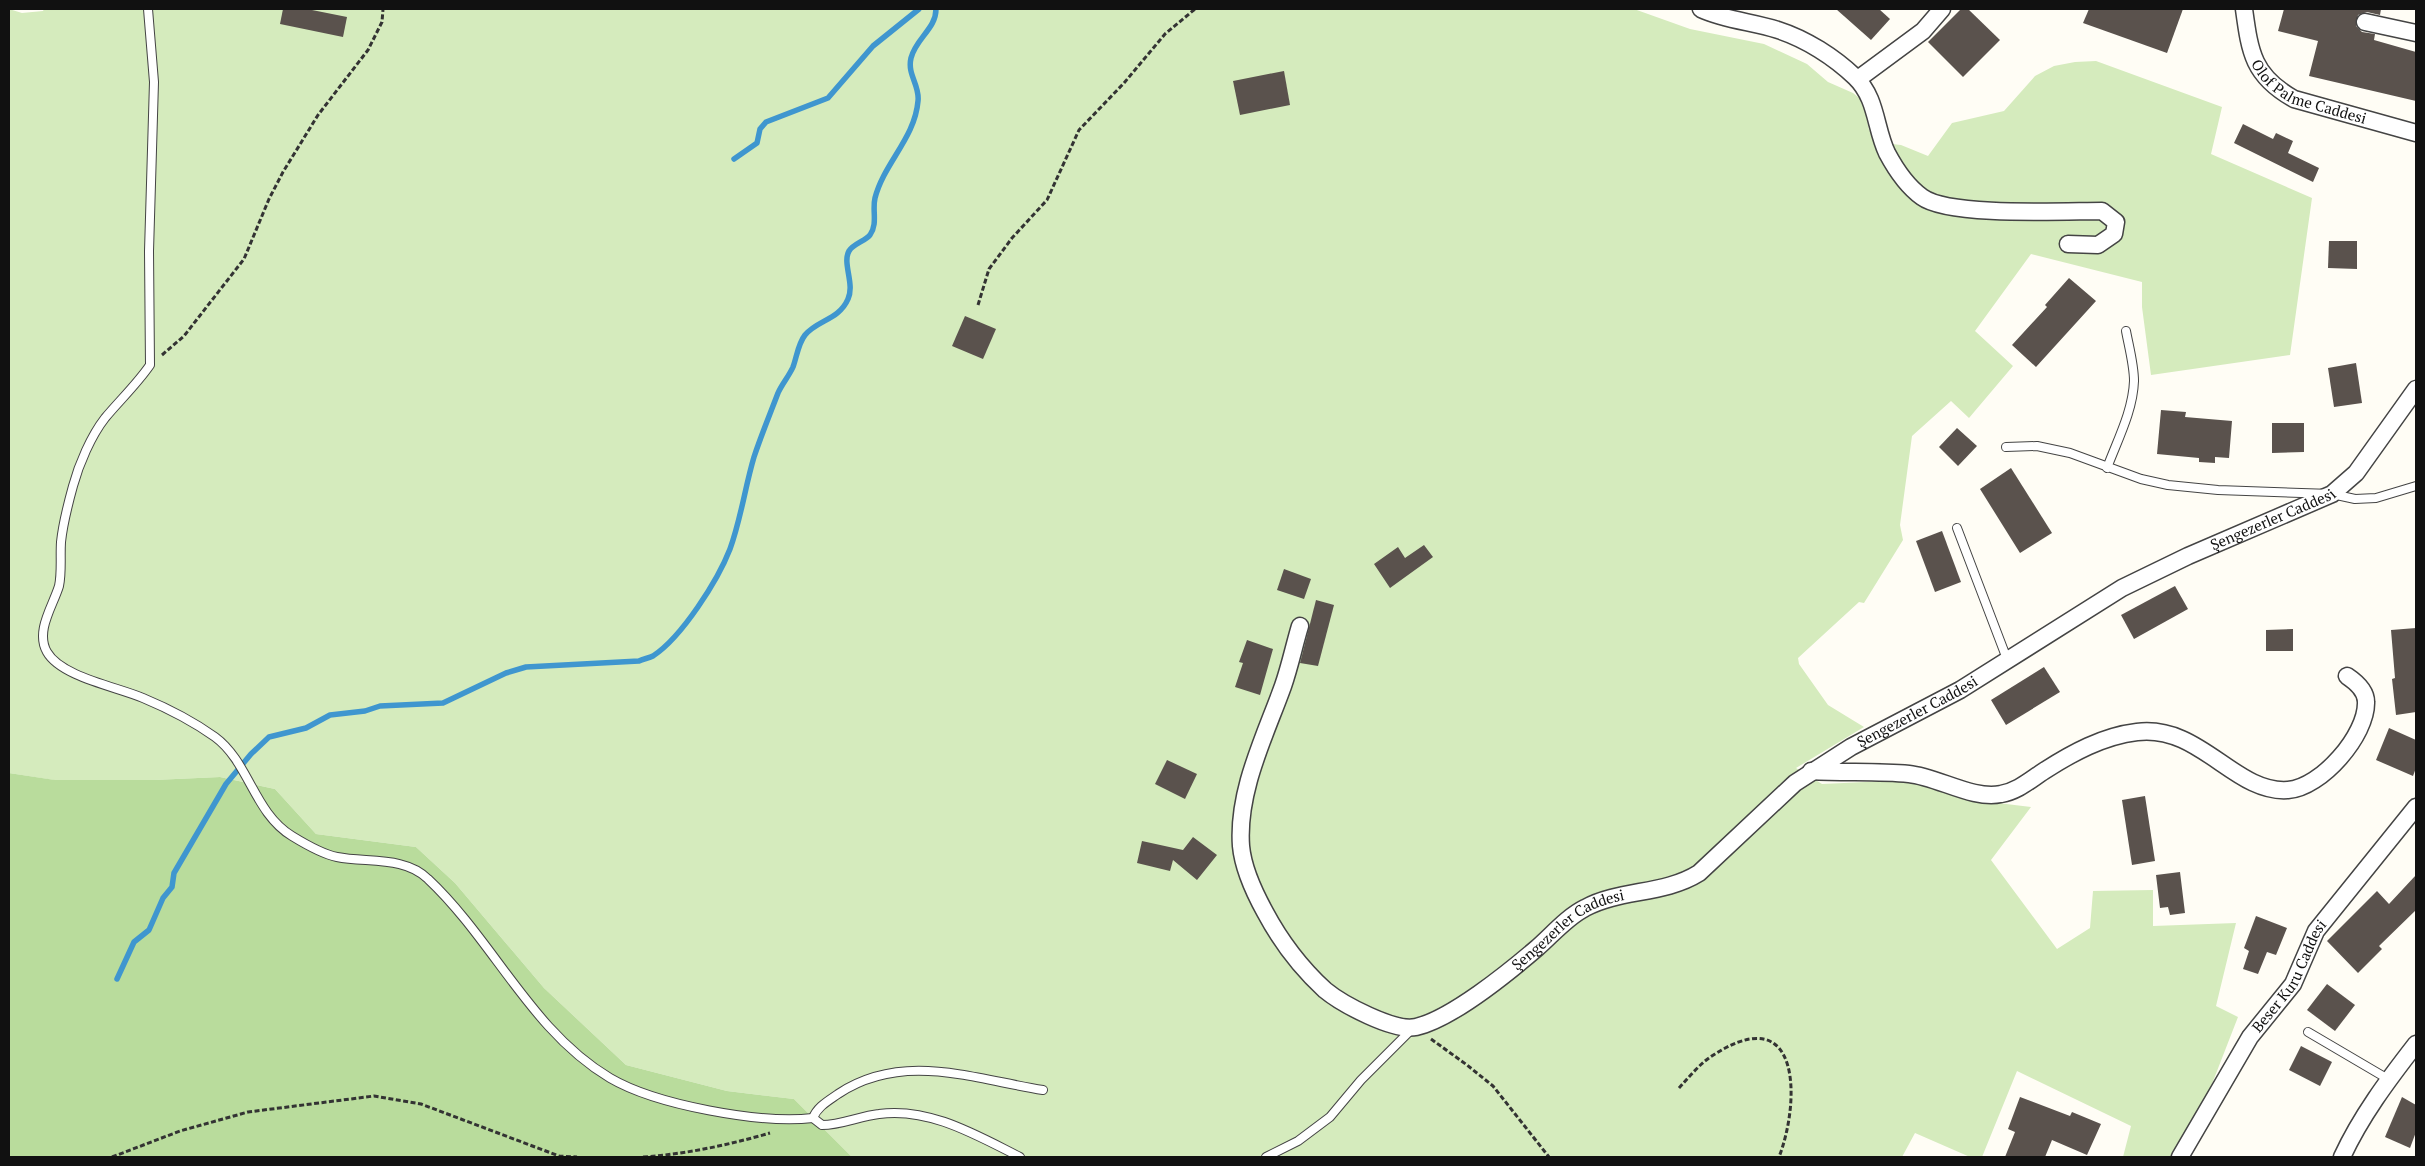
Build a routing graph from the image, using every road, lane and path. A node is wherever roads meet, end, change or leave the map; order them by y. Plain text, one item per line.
1 (148, 9) edge
2 (383, 9) edge
3 (1195, 9) edge
4 (1701, 9) edge
5 (1942, 9) edge
6 (2244, 9) edge
7 (2365, 22) dead end
8 (2416, 33) edge
9 (1858, 79) junction
10 (2416, 133) edge
11 (2068, 244) dead end
12 (978, 305) dead end
13 (2126, 331) dead end
14 (150, 365) junction
15 (2416, 388) edge
16 (2006, 447) dead end
17 (2106, 468) junction
18 (2416, 486) edge
19 (2332, 494) junction
20 (1957, 528) dead end
21 (1300, 626) dead end
22 (2007, 659) junction
23 (2347, 676) dead end
24 (1811, 771) junction
25 (2416, 806) edge
26 (1414, 1028) junction
27 (2308, 1032) dead end
28 (2416, 1044) edge
29 (2388, 1079) junction
30 (1679, 1088) dead end
31 (1043, 1090) dead end
32 (813, 1118) junction
33 (775, 1131) dead end
34 (112, 1157) edge
35 (577, 1157) edge
36 (643, 1157) edge
37 (1020, 1157) edge
38 (1266, 1157) edge
39 (1549, 1157) edge
40 (1779, 1157) edge
41 (2180, 1157) edge
42 (2342, 1157) edge

1 - 14 lane
2 - 14 path
3 - 12 path
4 - 9 street
5 - 9 street
6 - 10 street, Olof Palme Caddesi
7 - 8 street
9 - 11 street
13 - 17 lane
14 - 32 lane
15 - 19 street, Şengezerler Caddesi
16 - 17 lane
17 - 19 lane
18 - 19 lane
19 - 22 street, Şengezerler Caddesi
20 - 22 lane
21 - 26 street
22 - 24 street, Şengezerler Caddesi
23 - 24 street
24 - 26 street, Şengezerler Caddesi
25 - 41 street, Beser Kuru Caddesi
26 - 38 lane
26 - 39 path
27 - 29 lane
28 - 29 street
29 - 42 street
30 - 40 path
31 - 32 lane
32 - 37 lane
33 - 36 path
34 - 35 path

